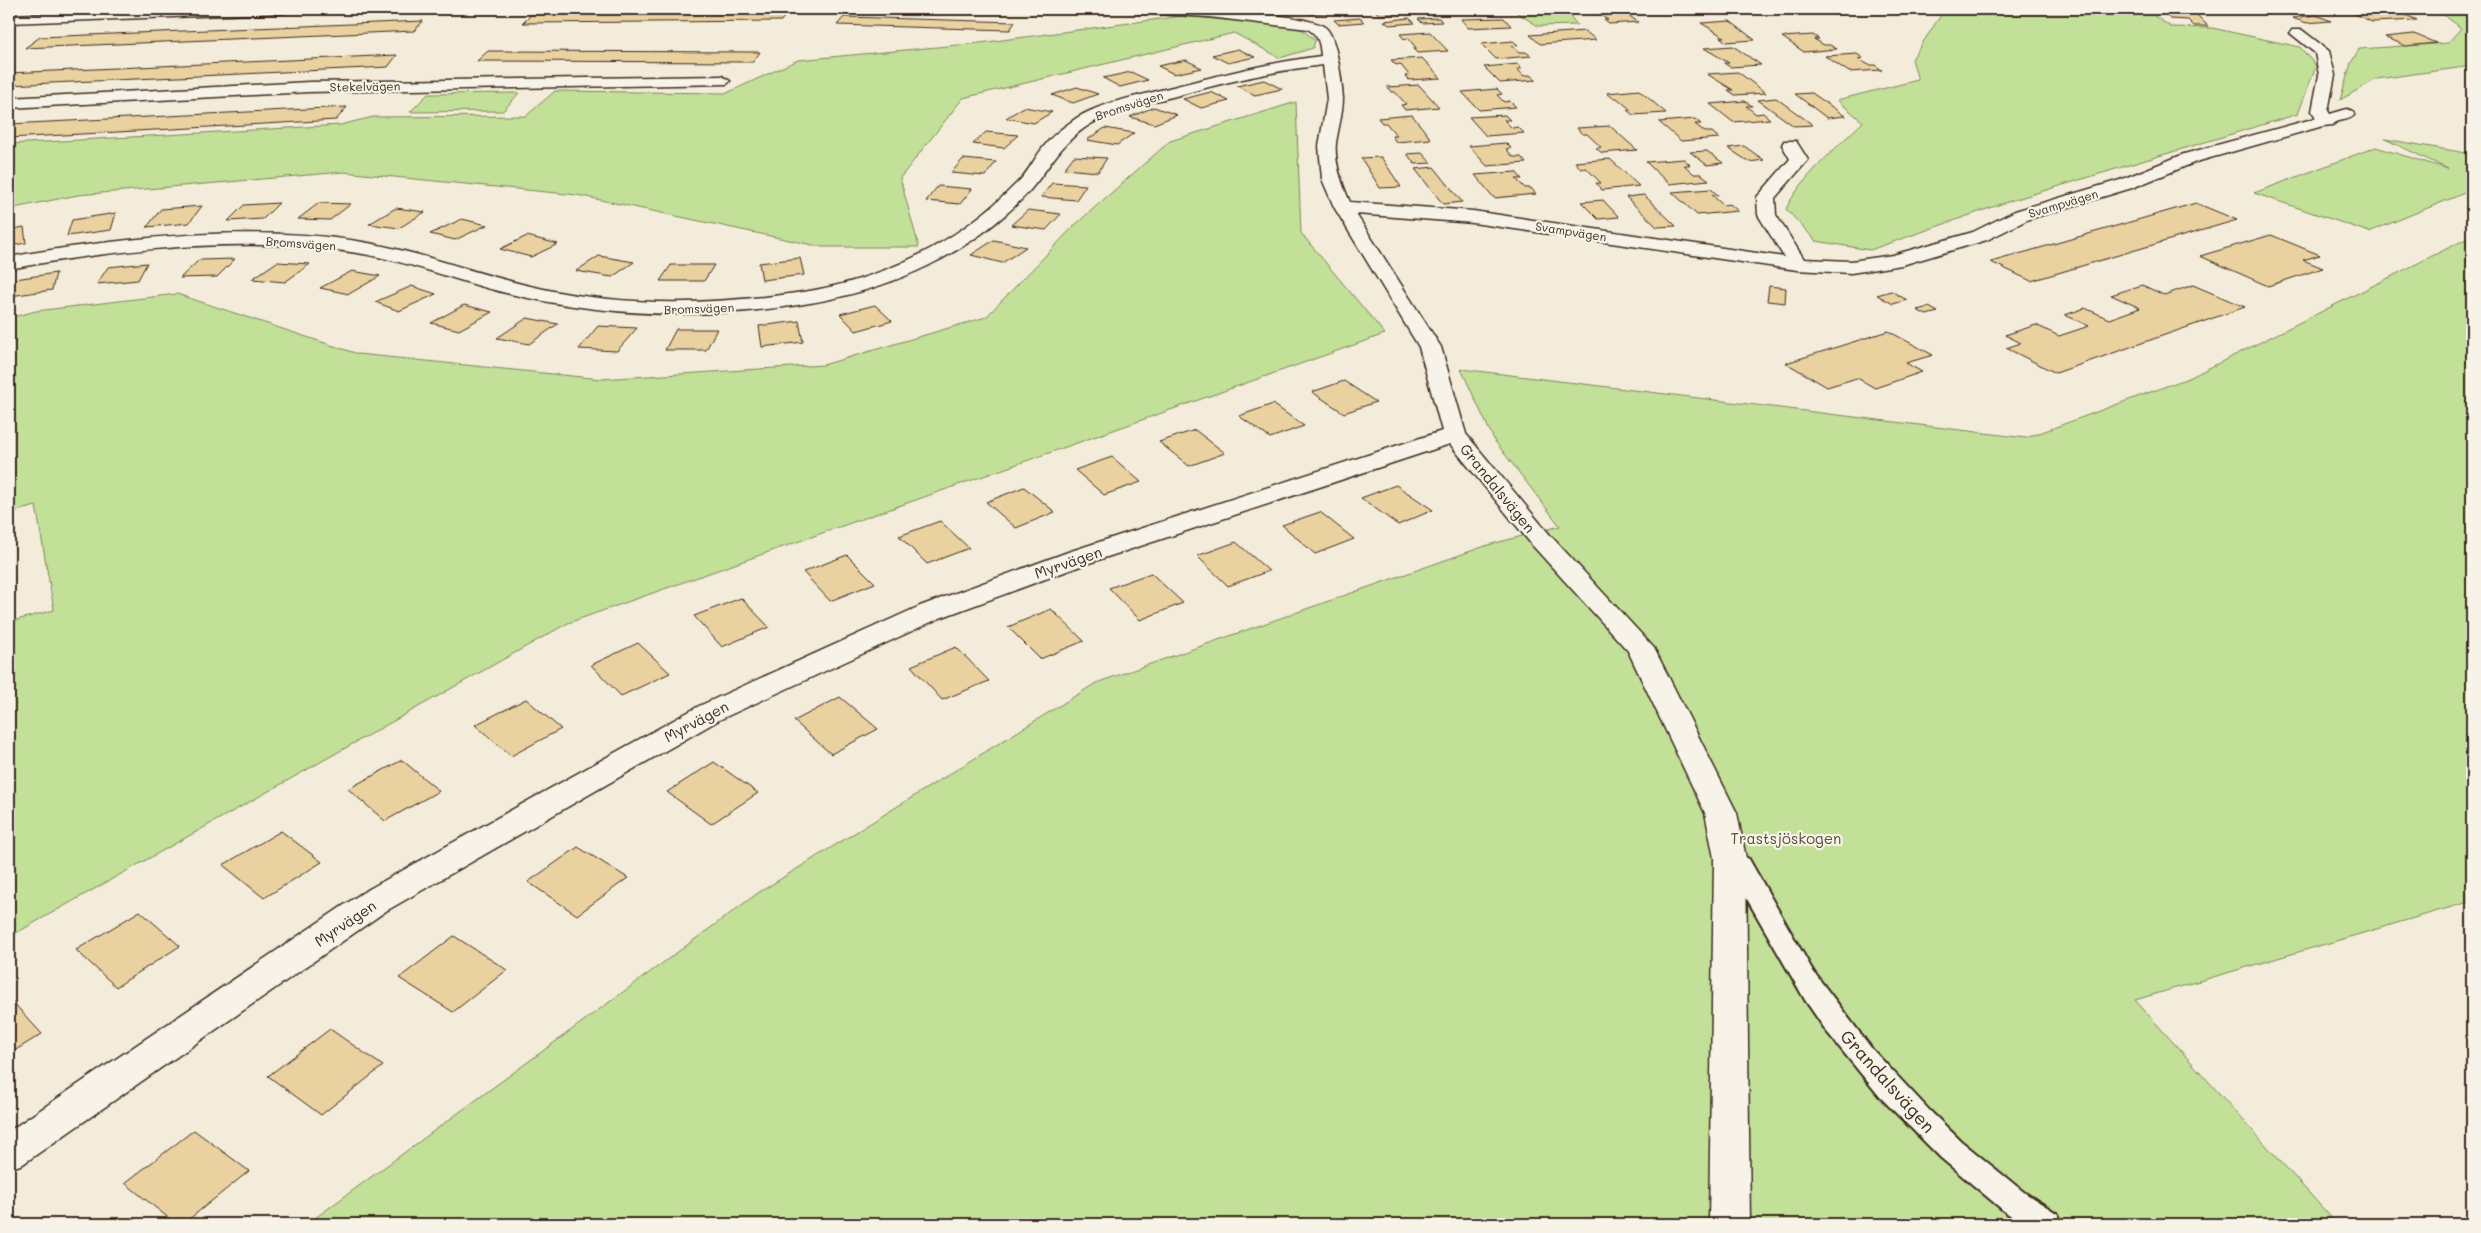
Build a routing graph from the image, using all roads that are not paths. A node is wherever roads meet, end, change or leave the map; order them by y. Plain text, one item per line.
1 (285, 9) edge
2 (1138, 9) edge
3 (1210, 11) edge
4 (15, 19) edge
5 (9, 29) edge
6 (2297, 33) dead end
7 (1328, 60) junction
8 (722, 81) dead end
9 (9, 103) edge
10 (2347, 114) dead end
11 (2327, 122) junction
12 (1790, 145) dead end
13 (1343, 207) junction
14 (9, 264) edge
15 (1797, 264) junction
16 (1455, 435) junction
17 (1730, 858) junction
18 (9, 1152) edge
19 (1730, 1224) edge
20 (2047, 1224) edge

1 - 4 street
2 - 3 street, Grandalsvägen
3 - 7 street, Grandalsvägen
4 - 5 street
6 - 11 street
7 - 13 street, Grandalsvägen
7 - 14 street, Bromsvägen
8 - 9 street, Stekelvägen
10 - 11 street, Svampvägen
11 - 15 street, Svampvägen
12 - 15 street
13 - 15 street, Svampvägen
13 - 16 street, Grandalsvägen
16 - 17 street, Grandalsvägen
16 - 18 street, Myrvägen
17 - 19 street, Grandalsvägen
17 - 20 lane, Grandalsvägen

